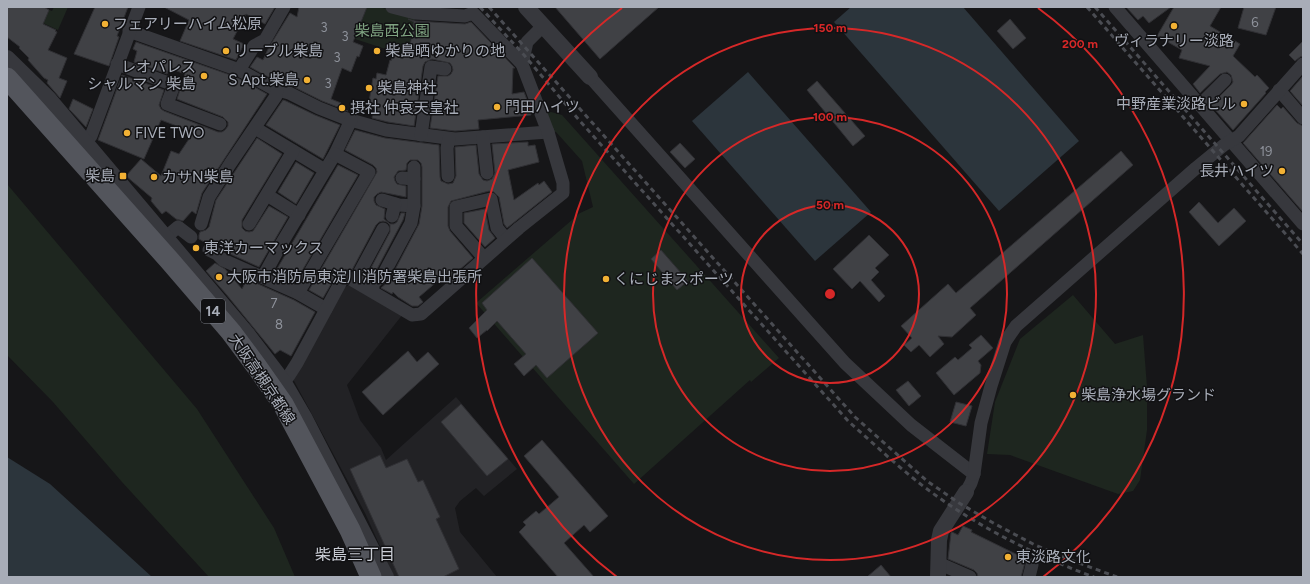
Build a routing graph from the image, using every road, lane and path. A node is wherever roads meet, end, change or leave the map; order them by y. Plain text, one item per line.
1 (139, 7) edge
2 (284, 7) edge
3 (392, 7) edge
4 (526, 7) edge
5 (1115, 7) edge
6 (470, 10) edge
7 (543, 26) junction
8 (129, 32) junction
9 (7, 58) edge
10 (117, 64) junction
11 (522, 64) junction
12 (1303, 64) edge
13 (445, 69) dead end
14 (240, 70) junction
15 (590, 77) joint
16 (7, 78) edge
17 (1225, 80) dead end
18 (277, 90) junction
19 (1280, 90) junction
20 (7, 96) edge
21 (1200, 105) junction
22 (1303, 118) edge
23 (351, 120) junction
24 (220, 124) dead end
25 (255, 128) junction
26 (548, 132) junction
27 (421, 135) junction
28 (483, 137) junction
29 (449, 139) junction
30 (1231, 141) junction
31 (85, 142) junction
32 (293, 151) junction
33 (335, 154) junction
34 (325, 170) junction
35 (487, 173) dead end
36 (410, 175) dead end
37 (448, 176) dead end
38 (267, 195) junction
39 (382, 200) dead end
40 (414, 206) junction
41 (299, 214) junction
42 (201, 224) dead end
43 (249, 224) dead end
44 (1303, 224) edge
45 (383, 229) dead end
46 (166, 237) junction
47 (191, 237) dead end
48 (506, 239) junction
49 (209, 250) dead end
50 (484, 258) junction
51 (263, 277) junction
52 (355, 281) junction
53 (372, 291) junction
54 (298, 293) junction
55 (326, 309) junction
56 (283, 382) junction
57 (974, 474) junction
58 (966, 492) joint
59 (938, 570) edge
60 (357, 577) edge
61 (371, 577) edge
62 (386, 577) edge
63 (970, 577) edge

1 - 8 street
2 - 14 street
3 - 6 street
4 - 7 street
5 - 21 street
6 - 11 street
7 - 11 street
7 - 15 street
8 - 10 street
8 - 14 street
9 - 31 street
10 - 24 street
10 - 31 street
11 - 26 street
12 - 19 street
13 - 27 street
14 - 18 street
15 - 57 street
16 - 61 main road, 大阪高槻京都線 / 14
17 - 21 street
18 - 23 street
18 - 25 street
19 - 22 street
19 - 30 street
20 - 60 main road, 大阪高槻京都線 / 14
21 - 30 street
23 - 27 street
23 - 33 street
25 - 32 street
25 - 42 street
26 - 28 street
26 - 48 street
27 - 29 street
28 - 29 street
28 - 35 street
29 - 37 street
30 - 44 street
30 - 57 street
31 - 46 street
32 - 34 street
32 - 38 street
33 - 34 street
33 - 54 street
34 - 41 street
36 - 40 street
38 - 41 street
38 - 43 street
39 - 40 street
40 - 53 street
41 - 51 street
45 - 52 street
46 - 47 street
46 - 56 street
48 - 50 street
48 - 50 street
49 - 51 street
50 - 53 street
51 - 54 street
52 - 53 street
52 - 55 street
54 - 55 street
55 - 56 street
56 - 62 street
57 - 58 street
58 - 59 street
59 - 63 street

